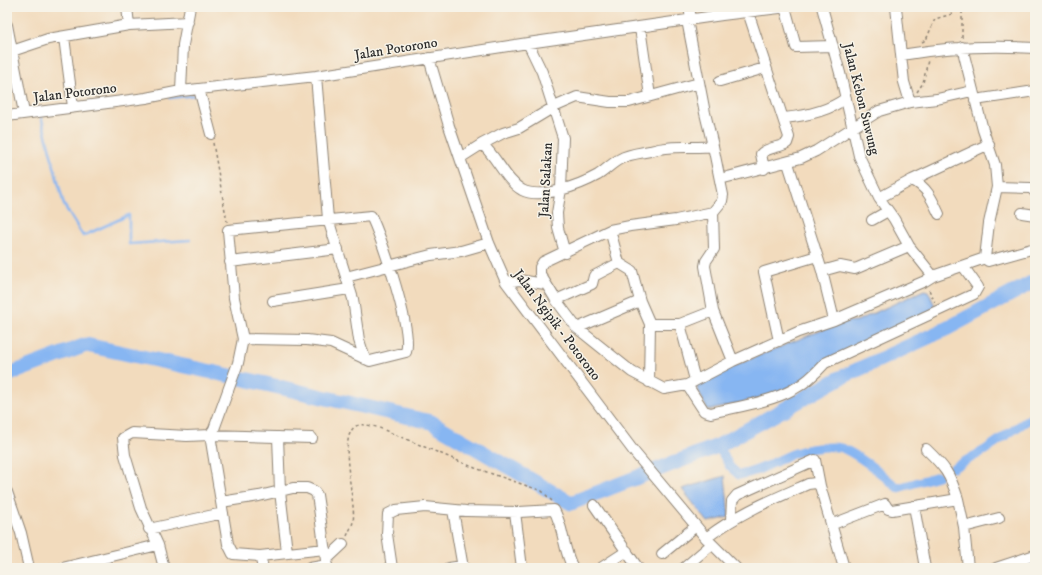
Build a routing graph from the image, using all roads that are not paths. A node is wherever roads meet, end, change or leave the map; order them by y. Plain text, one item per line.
1 (127, 7) edge
2 (190, 7) edge
3 (689, 7) edge
4 (787, 7) edge
5 (822, 7) edge
6 (896, 7) edge
7 (748, 12) junction
8 (689, 20) junction
9 (188, 22) junction
10 (7, 25) edge
11 (129, 25) junction
12 (640, 28) junction
13 (64, 37) junction
14 (528, 42) junction
15 (833, 46) junction
16 (962, 48) junction
17 (1035, 48) edge
18 (12, 51) junction
19 (901, 55) junction
20 (428, 58) junction
21 (765, 68) junction
22 (316, 76) junction
23 (720, 81) dead end
24 (699, 83) junction
25 (199, 89) junction
26 (181, 91) junction
27 (1035, 91) edge
28 (973, 95) junction
29 (650, 96) junction
30 (846, 98) junction
31 (910, 102) junction
32 (73, 107) junction
33 (554, 107) junction
34 (24, 113) junction
35 (7, 116) edge
36 (784, 118) junction
37 (852, 128) junction
38 (211, 134) dead end
39 (482, 144) junction
40 (989, 144) junction
41 (713, 146) junction
42 (460, 158) junction
43 (788, 163) junction
44 (764, 169) junction
45 (720, 179) junction
46 (912, 180) junction
47 (997, 187) junction
48 (561, 189) junction
49 (1035, 192) edge
50 (879, 198) junction
51 (888, 211) junction
52 (713, 212) junction
53 (1022, 213) dead end
54 (939, 214) dead end
55 (1035, 215) edge
56 (328, 219) junction
57 (872, 220) dead end
58 (610, 230) junction
59 (489, 243) junction
60 (909, 246) junction
61 (1035, 248) edge
62 (338, 249) junction
63 (565, 253) junction
64 (817, 256) junction
65 (985, 258) junction
66 (230, 262) junction
67 (620, 263) junction
68 (389, 265) junction
69 (963, 266) junction
70 (822, 271) junction
71 (346, 278) junction
72 (929, 278) junction
73 (506, 282) junction
74 (545, 284) junction
75 (348, 288) junction
76 (556, 300) junction
77 (273, 301) dead end
78 (640, 301) junction
79 (713, 311) junction
80 (834, 320) junction
81 (650, 324) junction
82 (680, 324) junction
83 (577, 328) junction
84 (242, 339) junction
85 (359, 340) junction
86 (779, 341) junction
87 (343, 348) junction
88 (365, 359) junction
89 (733, 360) junction
90 (649, 382) junction
91 (691, 382) junction
92 (210, 435) junction
93 (278, 437) junction
94 (312, 438) dead end
95 (926, 449) dead end
96 (820, 486) junction
97 (280, 491) junction
98 (7, 492) edge
99 (958, 499) junction
100 (221, 502) junction
101 (594, 505) dead end
102 (914, 506) junction
103 (453, 510) junction
104 (515, 512) junction
105 (223, 513) junction
106 (999, 518) dead end
107 (732, 520) junction
108 (832, 524) junction
109 (696, 526) junction
110 (964, 527) junction
111 (149, 529) junction
112 (709, 541) junction
113 (343, 544) road end
114 (158, 545) junction
115 (627, 551) junction
116 (287, 552) junction
117 (662, 554) dead end
118 (1035, 555) edge
119 (260, 556) junction
120 (326, 560) edge
121 (462, 567) edge
122 (29, 568) edge
123 (62, 568) edge
124 (164, 568) edge
125 (263, 568) edge
126 (310, 568) edge
127 (392, 568) edge
128 (449, 568) edge
129 (522, 568) edge
130 (573, 568) edge
131 (601, 568) edge
132 (638, 568) edge
133 (684, 568) edge
134 (736, 568) edge
135 (844, 568) edge
136 (925, 568) edge
137 (968, 568) edge
138 (996, 568) edge

1 - 11 street
2 - 9 street
3 - 8 street
4 - 7 street, Jalan Potorono
4 - 15 street
5 - 15 street, Jalan Kebon Suwung
6 - 19 street
7 - 8 street, Jalan Potorono
7 - 21 street
8 - 12 street, Jalan Potorono
8 - 24 street
9 - 11 street
9 - 26 street
10 - 18 street
11 - 13 street
12 - 14 street, Jalan Potorono
12 - 29 street
13 - 18 street
13 - 32 street
14 - 20 street, Jalan Potorono
14 - 33 street, Jalan Salakan
15 - 30 street, Jalan Kebon Suwung
16 - 17 street
16 - 19 street
16 - 28 street
18 - 34 street
19 - 31 street
20 - 22 street, Jalan Potorono
20 - 42 street, Jalan Ngipik - Potorono
21 - 23 street
21 - 36 street
22 - 25 street, Jalan Potorono
22 - 56 street
24 - 29 street
24 - 41 street
25 - 26 street, Jalan Potorono
25 - 38 street
26 - 32 street, Jalan Potorono
27 - 28 street
28 - 31 street
28 - 40 street
29 - 33 street
30 - 36 street
30 - 37 street, Jalan Kebon Suwung
31 - 37 street
32 - 34 street, Jalan Potorono
33 - 39 street
33 - 48 street, Jalan Salakan
34 - 35 street, Jalan Potorono
36 - 44 street
37 - 43 street
37 - 50 street, Jalan Kebon Suwung
39 - 42 street
39 - 48 street
40 - 46 street
40 - 47 street
41 - 45 street
41 - 48 street
42 - 59 street, Jalan Ngipik - Potorono
43 - 44 street
43 - 64 street
44 - 45 street
45 - 52 street
46 - 50 street
46 - 54 street
47 - 49 street
47 - 65 street
48 - 63 street, Jalan Salakan
50 - 51 street, Jalan Kebon Suwung
51 - 57 street
51 - 60 street, Jalan Kebon Suwung
52 - 58 street
52 - 79 street
53 - 55 street
56 - 62 street
56 - 66 street
56 - 68 street
58 - 63 street
58 - 67 street
59 - 68 street
59 - 73 street, Jalan Ngipik - Potorono
60 - 70 street
60 - 72 street, Jalan Kebon Suwung
61 - 65 street
62 - 66 street
62 - 71 street
63 - 74 street
64 - 70 street
64 - 86 street
65 - 69 street
66 - 84 street
67 - 76 street
67 - 78 street
68 - 71 street
68 - 88 street
69 - 72 street
69 - 91 street
70 - 80 street
71 - 75 street
72 - 80 street
73 - 74 street
73 - 109 street, Jalan Ngipik - Potorono
74 - 76 street
75 - 77 street
75 - 85 street
76 - 83 street
78 - 81 street
78 - 83 street
79 - 82 street
79 - 89 street
80 - 86 street
81 - 82 street
81 - 90 street
82 - 91 street
83 - 90 street
84 - 87 street
84 - 92 street
85 - 87 street
85 - 88 street
86 - 89 street
87 - 88 street
89 - 91 street
90 - 91 street
92 - 93 street
92 - 100 street
92 - 111 street
93 - 94 street
93 - 97 street
95 - 99 street
96 - 107 street
96 - 107 street
96 - 108 street
97 - 100 street
97 - 116 street
97 - 120 street
98 - 122 street
99 - 102 street
99 - 110 street
100 - 105 street
101 - 115 street
102 - 108 street
102 - 136 street
103 - 104 street
103 - 121 street
103 - 127 street
104 - 129 street
104 - 130 street
105 - 111 street
105 - 119 street
106 - 110 street
107 - 112 street
108 - 135 street
109 - 112 street, Jalan Ngipik - Potorono
109 - 117 street
110 - 137 street
111 - 114 street
112 - 133 street
112 - 134 street, Jalan Ngipik - Potorono
113 - 120 street
114 - 123 street
114 - 124 street
115 - 131 street
115 - 132 street
116 - 119 street
116 - 120 street
118 - 138 street
119 - 125 street
120 - 126 street
121 - 128 street

